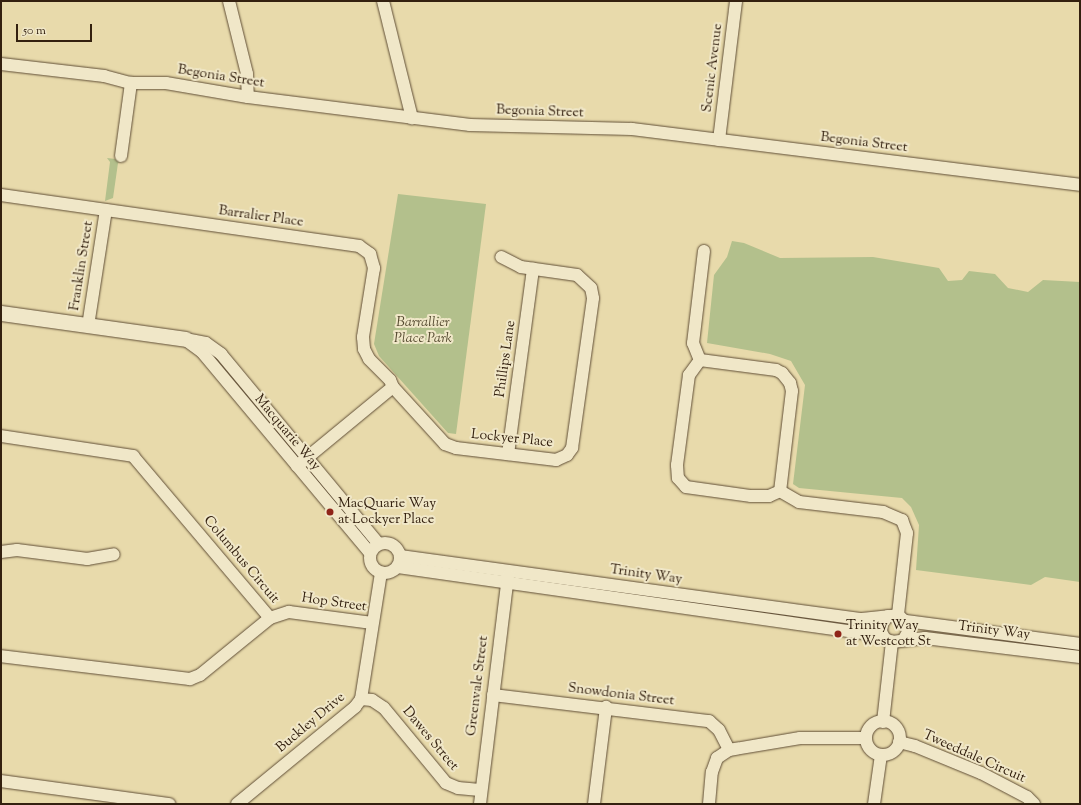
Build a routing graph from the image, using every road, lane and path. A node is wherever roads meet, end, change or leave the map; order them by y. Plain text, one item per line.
1 (229, 1) edge
2 (383, 1) edge
3 (736, 1) edge
4 (1, 64) edge
5 (131, 83) junction
6 (248, 97) junction
7 (412, 118) junction
8 (719, 140) junction
9 (121, 156) dead end
10 (1080, 185) edge
11 (1, 195) edge
12 (106, 210) junction
13 (704, 251) dead end
14 (501, 257) dead end
15 (533, 269) junction
16 (1, 313) edge
17 (88, 326) junction
18 (185, 339) junction
19 (700, 360) junction
20 (393, 387) junction
21 (1, 436) edge
22 (508, 454) junction
23 (307, 458) junction
24 (297, 466) junction
25 (780, 491) junction
26 (379, 544) junction
27 (1, 552) edge
28 (370, 553) junction
29 (114, 554) dead end
30 (399, 561) junction
31 (381, 573) junction
32 (507, 577) junction
33 (897, 617) junction
34 (270, 618) junction
35 (372, 623) junction
36 (887, 639) junction
37 (904, 639) junction
38 (1080, 644) edge
39 (1, 656) edge
40 (1080, 656) edge
41 (493, 695) junction
42 (360, 699) junction
43 (606, 707) junction
44 (883, 722) junction
45 (866, 738) junction
46 (899, 742) junction
47 (729, 750) junction
48 (881, 755) junction
49 (1, 781) edge
50 (480, 790) junction
51 (170, 804) edge
52 (237, 804) edge
53 (480, 804) edge
54 (594, 804) edge
55 (709, 804) edge
56 (874, 804) edge
57 (1034, 804) edge

1 - 6 street
2 - 7 street
3 - 8 street, Scenic Avenue
4 - 5 street, Begonia Street
5 - 6 street, Begonia Street
5 - 9 street
6 - 7 street, Begonia Street
7 - 8 street, Begonia Street
8 - 10 street, Begonia Street
11 - 12 street, Barralier Place
12 - 17 street, Franklin Street
12 - 20 street, Barralier Place
13 - 19 street
14 - 15 street, Lockyer Place
15 - 22 street, Phillips Lane
15 - 22 street, Lockyer Place
16 - 17 street, Macquarie Way
17 - 18 street, Macquarie Way
18 - 23 street, Macquarie Way
18 - 24 street, Macquarie Way
19 - 25 street
19 - 25 street
20 - 22 street, Lockyer Place
20 - 23 street
21 - 34 street, Columbus Circuit
23 - 24 street
23 - 26 street, Macquarie Way
24 - 28 street, Macquarie Way
25 - 33 street
26 - 28 street
26 - 30 street
27 - 29 street
28 - 31 street
30 - 31 street, Trinity Way
30 - 32 street, Trinity Way
31 - 35 street, Buckley Drive
32 - 33 street, Trinity Way
32 - 36 street, Trinity Way
32 - 41 street, Greenvale Street
33 - 36 street
33 - 37 street
33 - 38 street, Trinity Way
34 - 35 street, Hop Street
34 - 39 street, Columbus Circuit
35 - 42 street, Buckley Drive
36 - 37 street, Trinity Way
36 - 44 street
37 - 40 street, Trinity Way
41 - 43 street, Snowdonia Street
41 - 50 street, Greenvale Street
42 - 50 street, Dawes Street
42 - 52 street, Buckley Drive
43 - 47 street, Snowdonia Street
43 - 54 street
44 - 45 street
44 - 46 street
45 - 47 street
45 - 48 street
46 - 48 street
46 - 57 street, Tweeddale Circuit
47 - 55 street
48 - 56 street
49 - 51 street
50 - 53 street, Greenvale Street

